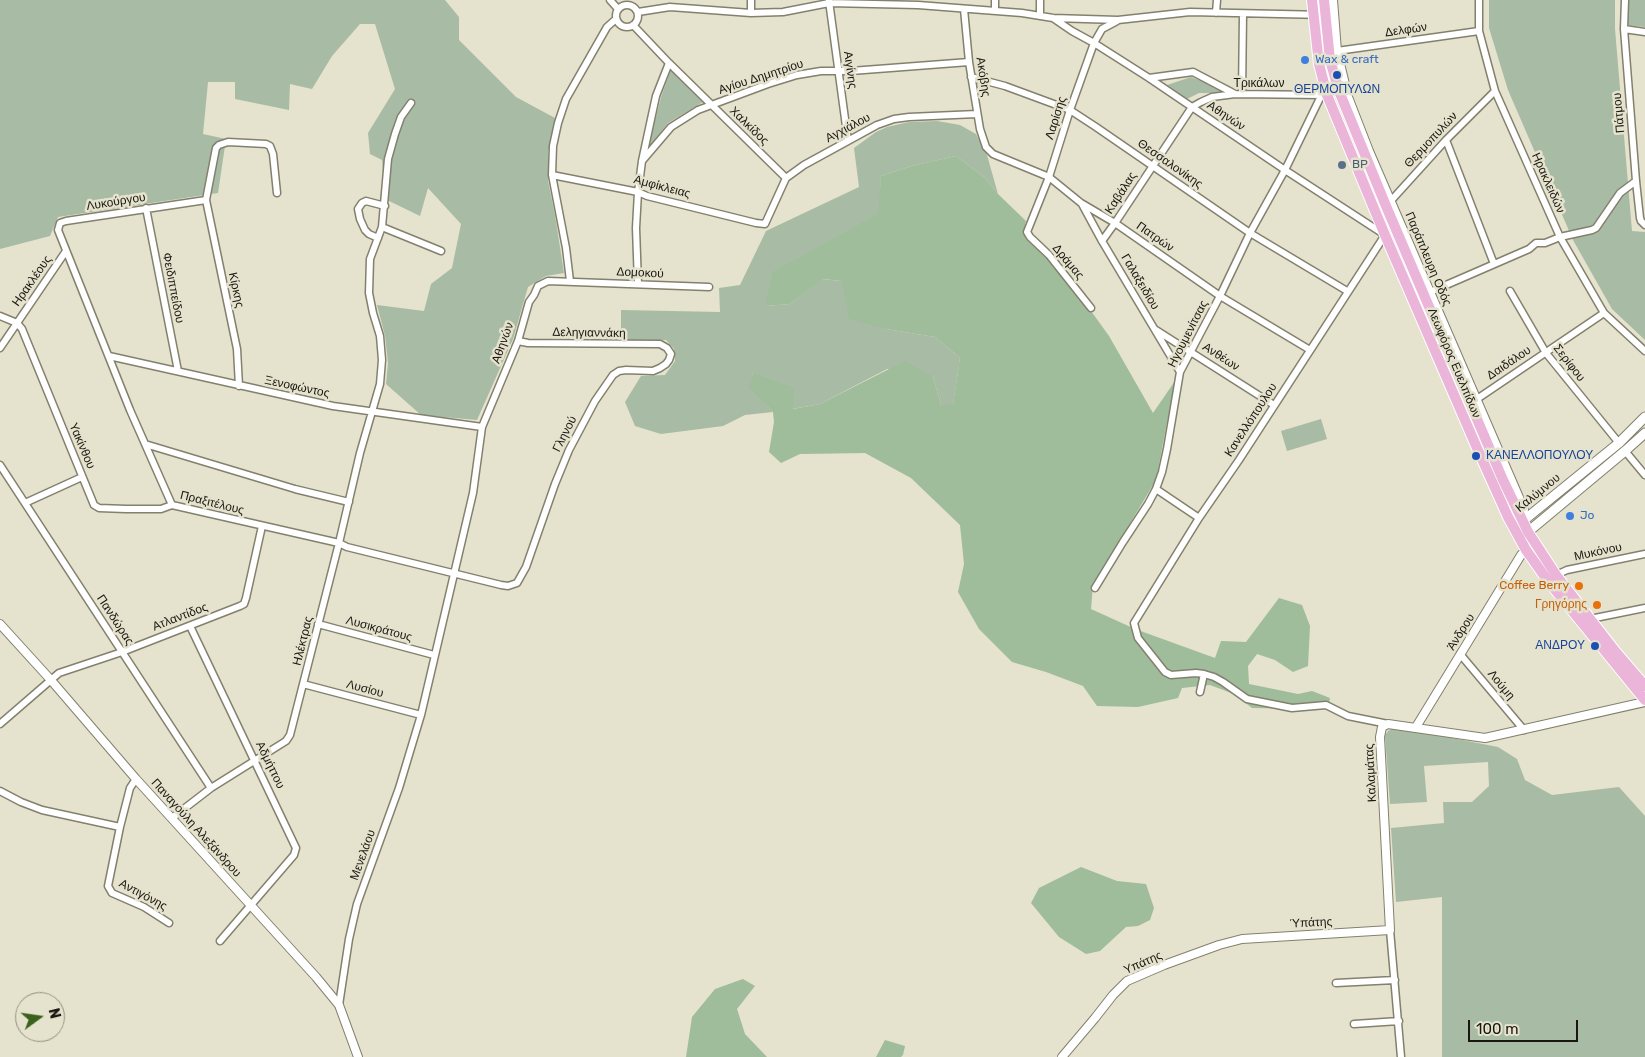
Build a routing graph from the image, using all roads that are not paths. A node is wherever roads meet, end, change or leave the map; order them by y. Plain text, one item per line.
1 (610, 0) edge
2 (751, 0) edge
3 (995, 0) edge
4 (1040, 0) edge
5 (1217, 0) edge
6 (1312, 0) edge
7 (1324, 0) edge
8 (1333, 0) edge
9 (1479, 0) edge
10 (1625, 0) edge
11 (829, 2) edge
12 (670, 3) edge
13 (918, 3) edge
14 (618, 9) junction
15 (964, 9) junction
16 (995, 11) junction
17 (638, 12) junction
18 (1216, 12) junction
19 (751, 13) junction
20 (1244, 14) junction
21 (1040, 15) junction
22 (1313, 15) junction
23 (1325, 15) junction
24 (1053, 18) junction
25 (616, 19) junction
26 (1118, 20) junction
27 (633, 25) junction
28 (1624, 29) junction
29 (1479, 31) junction
30 (1645, 32) edge
31 (1094, 43) junction
32 (1337, 51) junction
33 (969, 62) junction
34 (668, 63) junction
35 (839, 70) junction
36 (971, 77) junction
37 (1149, 78) junction
38 (1495, 92) junction
39 (1238, 94) junction
40 (1324, 95) junction
41 (411, 103) dead end
42 (711, 105) junction
43 (1192, 107) junction
44 (1070, 110) junction
45 (978, 114) junction
46 (1446, 140) junction
47 (848, 141) junction
48 (986, 147) joint
49 (642, 161) junction
50 (1153, 166) junction
51 (1285, 170) junction
52 (552, 175) junction
53 (786, 178) junction
54 (1049, 178) junction
55 (1636, 181) junction
56 (638, 192) junction
57 (277, 193) dead end
58 (206, 200) junction
59 (1082, 203) junction
60 (1388, 204) junction
61 (384, 206) junction
62 (146, 208) junction
63 (1115, 223) junction
64 (1644, 224) edge
65 (382, 227) junction
66 (1027, 232) joint
67 (1250, 233) junction
68 (1385, 234) junction
69 (1560, 237) junction
70 (378, 238) junction
71 (1102, 241) junction
72 (66, 251) junction
73 (441, 251) dead end
74 (1494, 264) junction
75 (570, 282) junction
76 (638, 284) junction
77 (709, 287) dead end
78 (1347, 291) junction
79 (1510, 291) dead end
80 (1430, 292) junction
81 (1220, 296) junction
82 (1091, 308) dead end
83 (1604, 313) junction
84 (0, 316) edge
85 (16, 324) junction
86 (1155, 329) junction
87 (518, 341) junction
88 (660, 344) joint
89 (0, 348) edge
90 (1310, 350) junction
91 (1191, 351) junction
92 (1546, 352) junction
93 (1645, 352) edge
94 (109, 356) junction
95 (178, 371) junction
96 (1180, 372) junction
97 (239, 386) junction
98 (1477, 399) junction
99 (1274, 405) junction
100 (370, 412) junction
101 (1645, 417) edge
102 (482, 427) junction
103 (1645, 433) edge
104 (1619, 443) junction
105 (145, 444) junction
106 (1625, 451) junction
107 (0, 465) edge
108 (1645, 475) edge
109 (82, 477) junction
110 (1156, 489) junction
111 (349, 502) junction
112 (25, 503) junction
113 (172, 505) junction
114 (1199, 518) junction
115 (1518, 525) junction
116 (262, 526) junction
117 (1528, 532) junction
118 (1519, 538) junction
119 (339, 543) junction
120 (1526, 550) junction
121 (1645, 554) edge
122 (454, 573) junction
123 (1556, 575) junction
124 (516, 584) joint
125 (1095, 588) dead end
126 (1645, 608) edge
127 (1590, 619) junction
128 (0, 624) edge
129 (318, 624) junction
130 (190, 626) junction
131 (122, 652) junction
132 (1460, 654) junction
133 (434, 655) junction
134 (1204, 674) junction
135 (1641, 675) edge
136 (50, 679) junction
137 (304, 684) junction
138 (1645, 686) edge
139 (1200, 692) dead end
140 (1645, 701) edge
141 (421, 715) junction
142 (0, 724) edge
143 (1388, 724) junction
144 (1416, 727) junction
145 (1524, 730) junction
146 (255, 760) junction
147 (136, 779) junction
148 (211, 788) junction
149 (0, 791) edge
150 (172, 818) junction
151 (120, 827) junction
152 (250, 905) junction
153 (169, 923) dead end
154 (1390, 930) junction
155 (220, 940) dead end
156 (1232, 940) joint
157 (1395, 980) junction
158 (1336, 983) dead end
159 (339, 1005) junction
160 (1399, 1021) junction
161 (1354, 1024) dead end
162 (358, 1057) edge
163 (1062, 1057) edge
164 (1401, 1057) edge

1 - 14 street
2 - 19 street
3 - 16 street
4 - 21 street
5 - 18 street
6 - 22 main road, Λεωφόρος Ευελπίδων
7 - 23 main road, Λεωφόρος Ευελπίδων
8 - 32 street, Παράπλευρη Οδός
9 - 29 street, Ηρακλειδών
10 - 28 street, Πάτμου
11 - 13 street
11 - 19 street
11 - 35 street, Αιγίνης
12 - 17 street
12 - 19 street
13 - 15 street
14 - 17 street
14 - 25 street
15 - 16 street
15 - 33 street, Ακόβης
16 - 21 street
17 - 27 street
18 - 20 street
18 - 26 street
20 - 22 street
20 - 39 street
21 - 24 street
22 - 23 street
22 - 40 main road, Λεωφόρος Ευελπίδων
23 - 60 main road, Λεωφόρος Ευελπίδων
24 - 26 street
24 - 31 street, Αθηνών
25 - 27 street
25 - 52 street
26 - 31 street, Λαρίσης
27 - 34 street, Χαλκίδος
28 - 30 street
28 - 55 street, Πάτμου
29 - 32 street, Δελφών
29 - 38 street, Ηρακλειδών
31 - 37 street, Αθηνών
31 - 44 street, Λαρίσης
32 - 60 street, Παράπλευρη Οδός
33 - 35 street, Αγίου Δημητρίου
33 - 36 street, Ακόβης
34 - 42 street, Χαλκίδος
34 - 49 street
35 - 42 street, Αγίου Δημητρίου
35 - 47 street, Αιγίνης
36 - 44 street, Θεσσαλονίκης
36 - 45 street, Ακόβης
37 - 39 street
37 - 43 street, Αθηνών
38 - 46 street, Θερμοπυλών
38 - 69 street, Ηρακλειδών
39 - 40 street, Τρικάλων
39 - 43 street, Τρικάλων
40 - 51 street, Ηγουμενίτσας
40 - 68 main road, Λεωφόρος Ευελπίδων
41 - 61 street, Ηλέκτρας
42 - 49 street, Αγίου Δημητρίου
42 - 53 street, Χαλκίδος
43 - 50 street, Καβάλας
43 - 51 street, Αθηνών
44 - 50 street, Θεσσαλονίκης
44 - 54 street, Λαρίσης
45 - 47 street, Αγχιάλου
45 - 48 street, Ακόβης
46 - 60 street, Θερμοπυλών
46 - 74 street
47 - 53 street, Αγχιάλου
48 - 54 street, Πατρών
49 - 56 street
50 - 63 street, Καβάλας
50 - 67 street, Θεσσαλονίκης
51 - 67 street, Ηγουμενίτσας
51 - 68 street, Αθηνών
52 - 56 street, Αμφίκλειας
52 - 75 street
53 - 56 street, Αμφίκλειας
54 - 59 street, Πατρών
54 - 66 street, Λαρίσης
55 - 64 street, Πάτμου
55 - 69 street
56 - 76 street
57 - 58 street
58 - 62 street, Λυκούργου
58 - 97 street, Κίρκης
59 - 63 street, Πατρών
59 - 71 street, Γαλαξειδίου
60 - 80 street, Παράπλευρη Οδός
60 - 115 main road, Λεωφόρος Ευελπίδων
61 - 65 street, Ηλέκτρας
61 - 70 street
62 - 72 street, Λυκούργου
62 - 95 street, Φειδιππείδου
63 - 71 street, Καβάλας
63 - 81 street, Πατρών
65 - 70 street, Ηλέκτρας
65 - 73 street
66 - 82 street, Δράμας
67 - 78 street, Θεσσαλονίκης
67 - 81 street, Ηγουμενίτσας
68 - 78 street, Κανελλόπουλου
68 - 115 main road, Λεωφόρος Ευελπίδων
69 - 74 street
69 - 83 street, Ηρακλειδών
70 - 100 street, Ηλέκτρας
71 - 86 street, Γαλαξειδίου
72 - 85 street, Ηρακλέους
72 - 94 street, Πραξιτέλους
74 - 80 street
75 - 76 street, Δομοκού
75 - 87 street, Αθηνών
76 - 77 street, Δομοκού
78 - 90 street, Κανελλόπουλου
79 - 92 street, Σερίφου
80 - 98 street, Παράπλευρη Οδός
81 - 90 street, Πατρών
81 - 91 street, Ηγουμενίτσας
83 - 92 street, Δαιδάλου
83 - 93 street, Ηρακλειδών
84 - 85 street
85 - 89 street, Ηρακλέους
85 - 109 street, Υακίνθου
86 - 91 street, Ανθέων
86 - 96 street, Γαλαξειδίου
87 - 88 street, Δεληγιαννάκη
87 - 102 street, Αθηνών
88 - 124 street, Γληνού
90 - 99 street, Κανελλόπουλου
91 - 96 street, Ηγουμενίτσας
91 - 99 street, Ανθέων
92 - 98 street, Δαιδάλου
92 - 104 street, Σερίφου
94 - 95 street, Ξενοφώντος
94 - 105 street, Πραξιτέλους
95 - 97 street, Ξενοφώντος
96 - 110 street, Ηγουμενίτσας
97 - 100 street, Ξενοφώντος
98 - 115 street, Παράπλευρη Οδός
99 - 114 street, Κανελλόπουλου
100 - 102 street, Ξενοφώντος
100 - 111 street, Ηλέκτρας
101 - 104 main road, Καλύμνου
102 - 122 street, Αθηνών
103 - 106 main road, Καλύμνου
104 - 115 main road, Καλύμνου
105 - 111 street
105 - 113 street, Πραξιτέλους
106 - 108 street
106 - 117 main road, Καλύμνου
107 - 112 street, Πανδώρας
109 - 112 street
109 - 113 street, Υακίνθου
110 - 114 street
110 - 125 street, Ηγουμενίτσας
111 - 119 street, Ηλέκτρας
112 - 131 street, Πανδώρας
113 - 116 street, Πραξιτέλους
114 - 134 street, Κανελλόπουλου
115 - 117 main road, Λεωφόρος Ευελπίδων
115 - 118 main road, Λεωφόρος Ευελπίδων
116 - 119 street, Πραξιτέλους
116 - 130 street, Ατλαντίδος
117 - 118 main road, Καλύμνου
117 - 123 main road, Λεωφόρος Ευελπίδων
118 - 120 main road, Λεωφόρος Ευελπίδων
119 - 122 street, Πραξιτέλους
119 - 129 street, Ηλέκτρας
120 - 132 street, Άνδρου
120 - 140 main road, Λεωφόρος Ευελπίδων
121 - 123 street, Μυκόνου
122 - 124 street, Πραξιτέλους
122 - 133 street, Αθηνών
123 - 127 main road, Λεωφόρος Ευελπίδων
126 - 127 street
127 - 135 main road, Λεωφόρος Ευελπίδων
128 - 136 street, Παναγούλη Αλεξάνδρου
129 - 133 street, Λυσικράτους
129 - 137 street, Ηλέκτρας
130 - 131 street, Ατλαντίδος
130 - 146 street, Αδμήττου
131 - 136 street, Ατλαντίδος
131 - 148 street, Πανδώρας
132 - 144 street, Άνδρου
132 - 145 street, Λούμη
133 - 141 street, Αθηνών
134 - 139 street
134 - 143 street
135 - 138 main road, Λεωφόρος Ευελπίδων
136 - 142 street, Ατλαντίδος
136 - 147 street, Παναγούλη Αλεξάνδρου
137 - 141 street, Λυσίου
137 - 146 street, Ηλέκτρας
140 - 145 street
141 - 159 street, Μενελάου
143 - 144 street
143 - 154 street, Καλαμάτας
144 - 145 street
146 - 148 street, Ηλέκτρας
146 - 152 street, Αδμήττου
147 - 150 street, Παναγούλη Αλεξάνδρου
147 - 151 street, Αντιγόνης
148 - 150 street, Ηλέκτρας
149 - 151 street
150 - 152 street, Παναγούλη Αλεξάνδρου
151 - 153 street, Αντιγόνης
152 - 155 street
152 - 159 street, Παναγούλη Αλεξάνδρου
154 - 156 street, Ύπάτης
154 - 157 street, Καλαμάτας
156 - 163 street, Υπάτης
157 - 158 street
157 - 160 street, Καλαμάτας
159 - 162 street, Παναγούλη Αλεξάνδρου
160 - 161 street
160 - 164 street, Καλαμάτας

